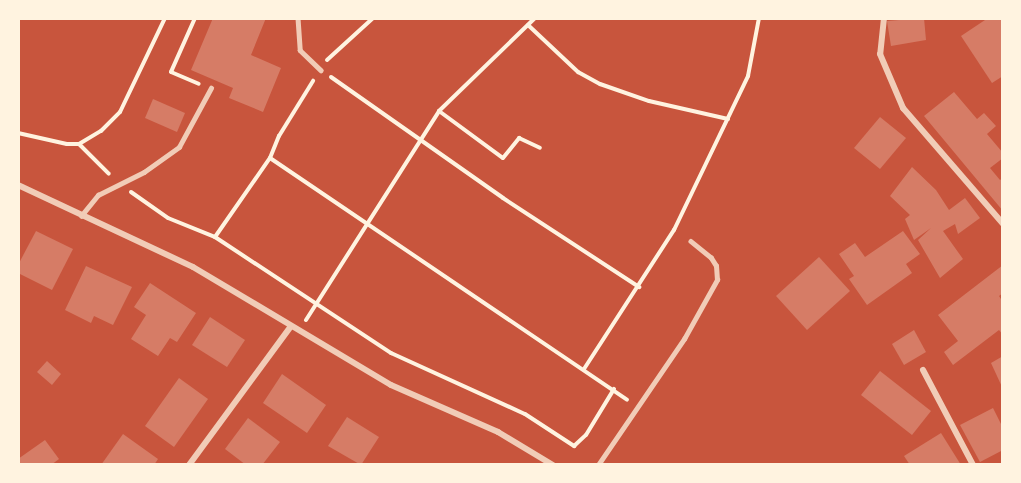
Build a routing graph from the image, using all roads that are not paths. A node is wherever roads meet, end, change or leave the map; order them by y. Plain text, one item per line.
1 (298, 18) edge
2 (884, 18) edge
3 (321, 70) road end
4 (211, 88) dead end
5 (18, 185) edge
6 (81, 216) junction
7 (1003, 224) edge
8 (691, 242) dead end
9 (291, 326) junction
10 (923, 370) dead end
11 (189, 465) edge
12 (553, 465) edge
13 (598, 465) edge
14 (973, 465) edge

1 - 3 lane
2 - 7 street
4 - 6 lane
5 - 6 street
6 - 9 street
8 - 13 lane
9 - 11 street
9 - 12 street
10 - 14 street

